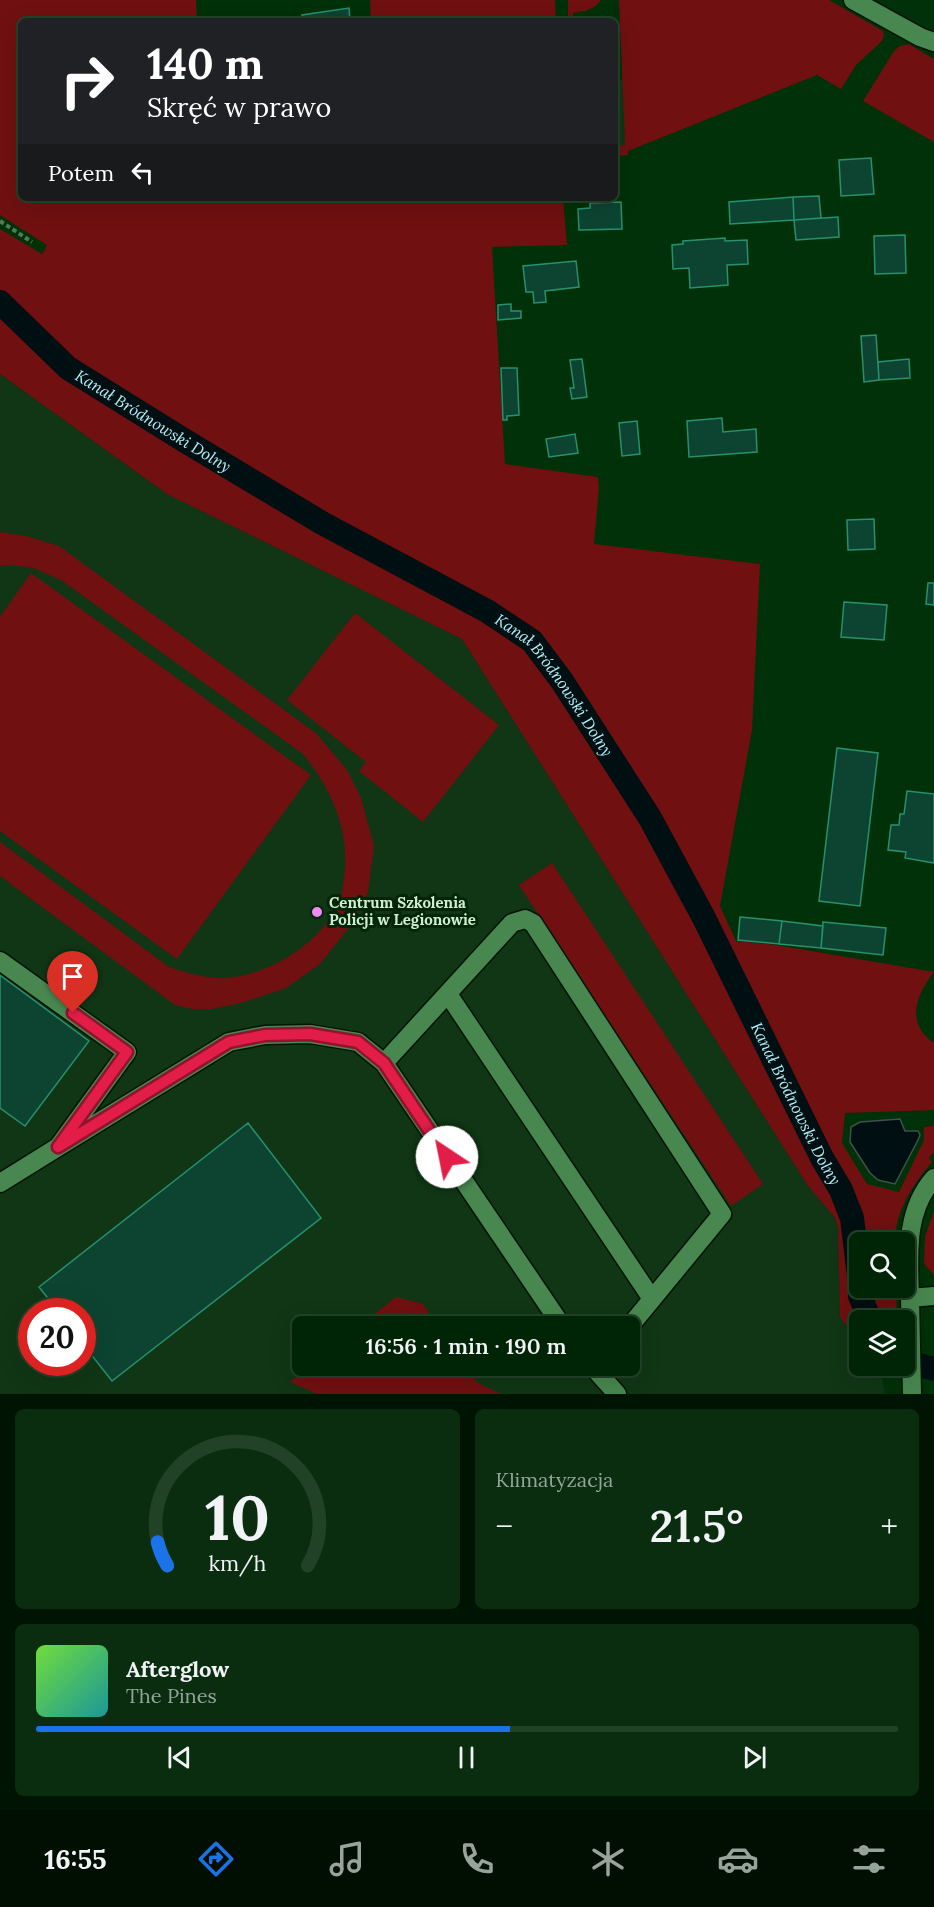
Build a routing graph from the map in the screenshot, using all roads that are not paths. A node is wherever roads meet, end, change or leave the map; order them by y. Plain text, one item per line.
1 (853, 0) edge
2 (934, 42) edge
3 (0, 961) edge
4 (448, 994) junction
5 (384, 1063) junction
6 (58, 1147) junction
7 (934, 1178) edge
8 (0, 1183) edge
9 (909, 1232) edge
10 (934, 1296) edge
11 (910, 1298) edge
12 (915, 1298) edge
13 (652, 1299) junction
14 (555, 1316) edge
15 (638, 1316) edge
16 (601, 1376) edge
17 (912, 1390) edge
18 (617, 1394) edge

1 - 2 street
3 - 6 street
4 - 5 street
4 - 13 street
4 - 13 street
5 - 6 street
5 - 14 street
6 - 8 street
7 - 9 street
10 - 12 street
11 - 17 street
13 - 15 street
16 - 18 street

